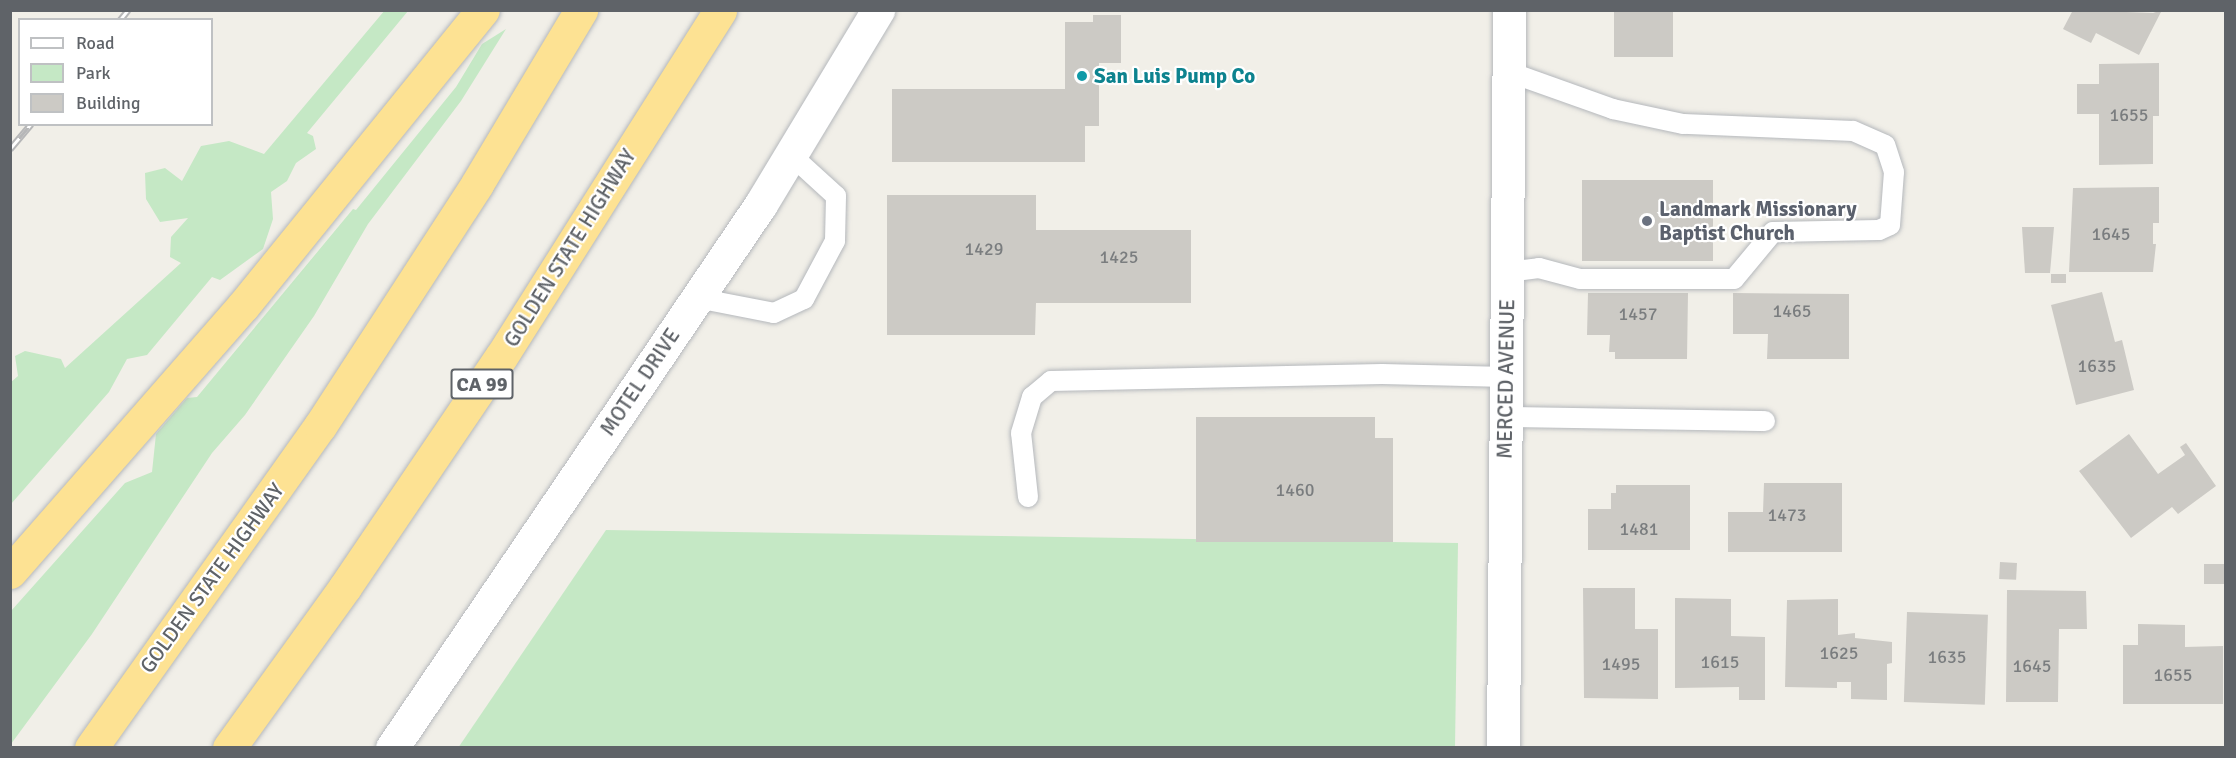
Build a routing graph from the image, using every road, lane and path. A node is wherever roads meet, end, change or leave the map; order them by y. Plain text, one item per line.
1 (483, 10) edge
2 (581, 10) edge
3 (720, 10) edge
4 (879, 10) edge
5 (1509, 10) edge
6 (1509, 72) junction
7 (791, 155) junction
8 (1507, 272) junction
9 (697, 298) junction
10 (1507, 376) junction
11 (1506, 417) junction
12 (1766, 421) dead end
13 (1028, 497) dead end
14 (10, 572) edge
15 (91, 747) edge
16 (229, 747) edge
17 (392, 747) edge
18 (1503, 747) edge

1 - 14 highway
2 - 15 highway, GOLDEN STATE HIGHWAY
3 - 16 highway, GOLDEN STATE HIGHWAY / CA 99
4 - 7 street, MOTEL DRIVE
5 - 6 street, MERCED AVENUE
6 - 8 street, MERCED AVENUE
6 - 8 lane
7 - 9 street, MOTEL DRIVE
7 - 9 lane
8 - 10 street, MERCED AVENUE
9 - 17 street, MOTEL DRIVE
10 - 11 street, MERCED AVENUE
10 - 13 lane
11 - 12 lane
11 - 18 street, MERCED AVENUE

